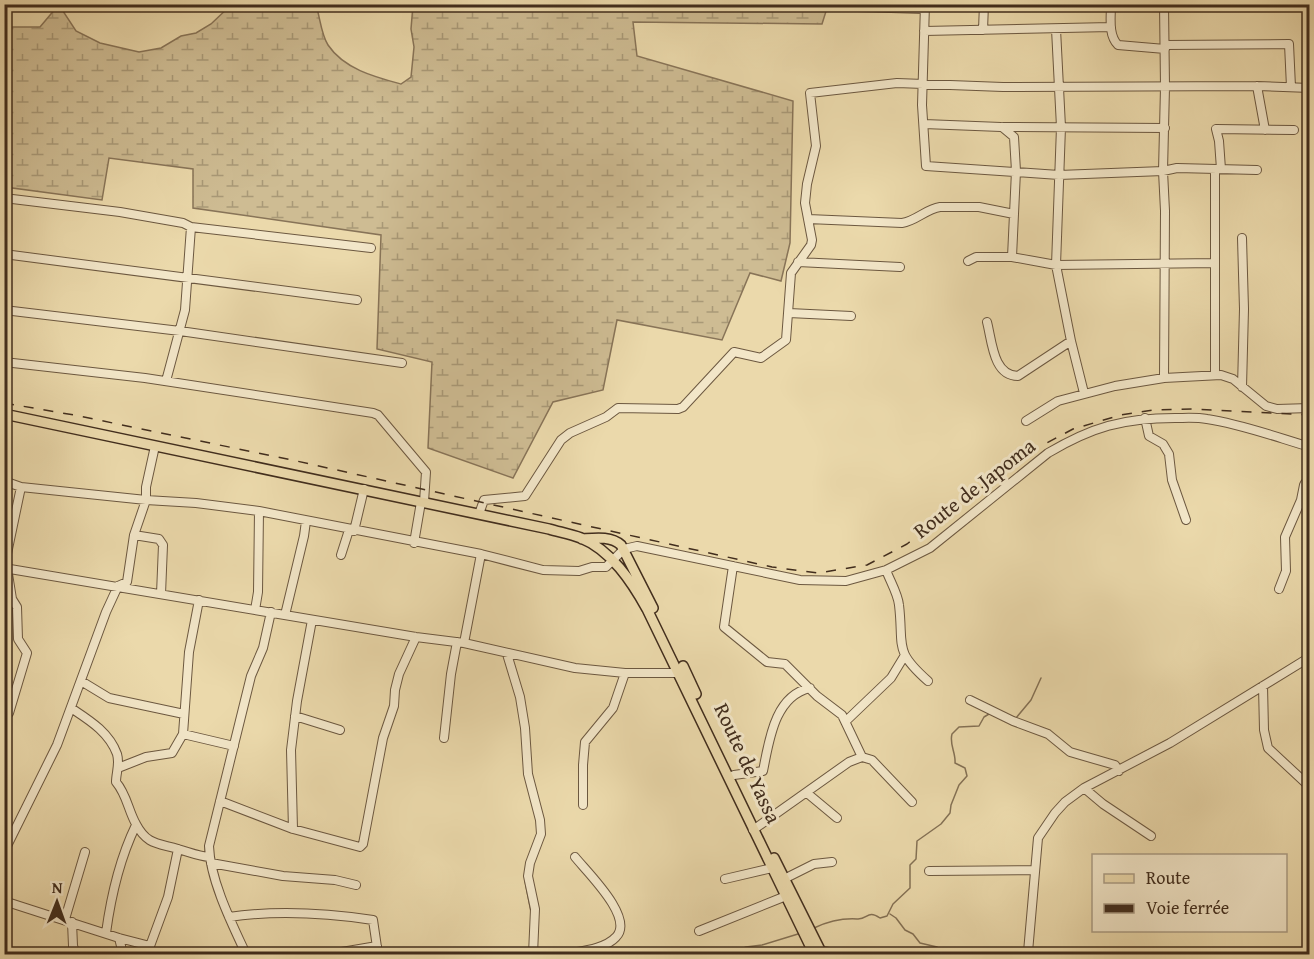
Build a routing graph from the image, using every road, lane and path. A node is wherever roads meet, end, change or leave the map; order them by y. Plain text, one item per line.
1 (984, 4) edge
2 (1111, 4) edge
3 (1164, 4) edge
4 (1303, 4) edge
5 (1310, 5) edge
6 (857, 7) dead end
7 (925, 7) edge
8 (1111, 27) junction
9 (1056, 29) junction
10 (983, 30) junction
11 (924, 31) junction
12 (1165, 47) junction
13 (924, 84) junction
14 (1257, 86) junction
15 (1059, 87) junction
16 (1166, 87) junction
17 (1291, 87) junction
18 (1310, 88) edge
19 (924, 124) junction
20 (1001, 127) junction
21 (1061, 127) junction
22 (1165, 128) junction
23 (1265, 130) junction
24 (1294, 130) dead end
25 (1218, 169) junction
26 (1257, 170) dead end
27 (1016, 171) junction
28 (1163, 171) junction
29 (1059, 175) junction
30 (4, 198) edge
31 (1014, 214) junction
32 (808, 219) junction
33 (191, 227) junction
34 (1242, 238) dead end
35 (371, 248) dead end
36 (4, 254) edge
37 (1012, 257) junction
38 (968, 261) dead end
39 (798, 262) junction
40 (1164, 263) junction
41 (1215, 263) junction
42 (1056, 265) junction
43 (900, 267) dead end
44 (189, 278) junction
45 (357, 300) dead end
46 (4, 310) edge
47 (789, 313) junction
48 (851, 316) dead end
49 (987, 322) dead end
50 (180, 331) junction
51 (1071, 341) junction
52 (4, 362) edge
53 (402, 363) dead end
54 (1215, 375) junction
55 (1164, 378) junction
56 (166, 381) junction
57 (1242, 387) junction
58 (1084, 393) junction
59 (1310, 408) edge
60 (4, 414) edge
61 (1145, 418) junction
62 (1026, 421) dead end
63 (1310, 431) edge
64 (155, 446) junction
65 (1308, 446) edge
66 (4, 481) edge
67 (1310, 484) edge
68 (21, 487) junction
69 (364, 489) junction
70 (146, 500) junction
71 (423, 502) junction
72 (259, 511) junction
73 (479, 514) junction
74 (1186, 520) dead end
75 (306, 521) junction
76 (351, 530) junction
77 (134, 535) junction
78 (582, 539) junction
79 (414, 543) junction
80 (624, 549) junction
81 (481, 554) junction
82 (341, 555) dead end
83 (613, 561) junction
84 (733, 566) junction
85 (4, 568) edge
86 (886, 570) junction
87 (118, 586) junction
88 (639, 588) junction
89 (1279, 589) dead end
90 (160, 594) junction
91 (199, 600) junction
92 (255, 610) junction
93 (271, 612) junction
94 (285, 615) junction
95 (312, 620) junction
96 (416, 637) junction
97 (460, 643) junction
98 (507, 654) junction
99 (905, 655) junction
100 (1310, 657) edge
101 (683, 672) junction
102 (625, 673) junction
103 (81, 681) junction
104 (928, 681) dead end
105 (1263, 686) junction
106 (810, 688) junction
107 (970, 700) dead end
108 (71, 708) junction
109 (9, 713) dead end
110 (184, 714) junction
111 (295, 716) junction
112 (846, 721) junction
113 (340, 730) dead end
114 (183, 734) junction
115 (444, 738) dead end
116 (234, 746) junction
117 (862, 757) junction
118 (118, 768) junction
119 (1119, 771) junction
120 (734, 775) junction
121 (1310, 787) edge
122 (1084, 788) junction
123 (807, 793) junction
124 (220, 801) junction
125 (912, 802) dead end
126 (583, 805) dead end
127 (837, 818) dead end
128 (136, 825) junction
129 (293, 829) junction
130 (756, 829) junction
131 (1151, 836) dead end
132 (178, 849) junction
133 (4, 852) edge
134 (85, 852) dead end
135 (575, 858) dead end
136 (210, 860) junction
137 (831, 862) dead end
138 (772, 868) junction
139 (1034, 870) junction
140 (929, 871) dead end
141 (725, 879) dead end
142 (782, 880) junction
143 (356, 885) dead end
144 (786, 896) junction
145 (4, 901) edge
146 (229, 917) junction
147 (68, 920) junction
148 (699, 931) dead end
149 (106, 933) junction
150 (119, 938) junction
151 (378, 950) edge
152 (1028, 952) dead end
153 (814, 953) edge
154 (76, 954) edge
155 (123, 954) edge
156 (246, 954) edge
157 (330, 954) edge
158 (533, 954) edge
159 (567, 954) edge
160 (841, 954) edge

1 - 10 street
2 - 8 street
3 - 12 street
4 - 5 street
6 - 7 street
7 - 11 street
8 - 9 street
8 - 12 street
9 - 10 street
9 - 15 street
10 - 11 street
11 - 13 street
12 - 16 street
12 - 17 street
13 - 15 street
13 - 19 street
13 - 32 street
14 - 16 street
14 - 17 street
14 - 23 street
15 - 16 street
15 - 21 street
16 - 22 street
17 - 18 street
19 - 20 street
19 - 27 street
20 - 21 street
20 - 27 street
21 - 22 street
21 - 29 street
22 - 28 street
23 - 24 street
23 - 25 street
25 - 26 street
25 - 28 street
25 - 41 street
27 - 29 street
27 - 31 street
28 - 29 street
28 - 40 street
29 - 42 street
30 - 33 street
31 - 32 street
31 - 37 street
32 - 39 street
33 - 35 street
33 - 44 street
34 - 57 street
36 - 44 street
37 - 38 street
37 - 42 street
39 - 43 street
39 - 47 street
40 - 41 street
40 - 42 street
40 - 55 street
41 - 54 street
42 - 51 street
44 - 45 street
44 - 50 street
46 - 50 street
47 - 48 street
47 - 73 street
49 - 51 street
50 - 53 street
50 - 56 street
51 - 58 street
52 - 56 street
54 - 55 street
54 - 57 street
55 - 58 street
56 - 71 street
57 - 59 street
58 - 62 street
60 - 64 main road
61 - 65 street, Route de Japoma
61 - 74 street
61 - 86 street, Route de Japoma
63 - 65 street
64 - 69 main road
64 - 70 street
66 - 68 street
67 - 89 street
68 - 70 street
68 - 85 street
69 - 71 main road
69 - 76 street
70 - 72 street
70 - 77 street
71 - 73 main road
71 - 79 street
72 - 75 street
72 - 92 street
73 - 78 main road
75 - 76 street
75 - 94 street
76 - 79 street
76 - 82 street
77 - 87 street
77 - 90 street
78 - 80 main road
78 - 83 main road
79 - 81 street
80 - 83 street
80 - 84 street, Route de Japoma
80 - 88 main road
81 - 83 street
81 - 97 street
83 - 88 main road
84 - 86 street, Route de Japoma
84 - 106 street
85 - 87 street
85 - 109 street
86 - 99 street
87 - 90 street
87 - 103 street
88 - 101 main road, Route de Yassa
90 - 91 street
91 - 92 street
91 - 110 street
92 - 93 street
93 - 94 street
93 - 116 street
94 - 95 street
95 - 96 street
95 - 111 street
96 - 97 street
96 - 129 street
97 - 98 street
97 - 115 street
98 - 102 street
98 - 158 street
99 - 104 street
99 - 112 street
100 - 105 street
101 - 102 street
101 - 120 main road, Route de Yassa
101 - 130 main road, Route de Yassa
102 - 126 street
103 - 108 street
103 - 110 street
105 - 119 street
105 - 121 street
106 - 112 street
106 - 120 street
107 - 119 street
108 - 118 street
108 - 133 street
110 - 114 street
111 - 113 street
111 - 129 street
112 - 117 street
114 - 116 street
114 - 118 street
116 - 124 street
117 - 123 street
117 - 125 street
118 - 128 street
119 - 122 street
120 - 130 main road, Route de Yassa
122 - 131 street
122 - 139 street
123 - 127 street
123 - 130 street
124 - 129 street
124 - 136 street
128 - 132 street
128 - 149 street
130 - 138 main road, Route de Yassa
130 - 142 main road, Route de Yassa
132 - 136 street
132 - 150 street
134 - 147 street
135 - 159 street
136 - 143 street
136 - 146 street
137 - 142 street
138 - 141 street
138 - 142 main road, Route de Yassa
139 - 140 street
139 - 152 street
142 - 144 main road, Route de Yassa
142 - 153 main road, Route de Yassa
144 - 148 street
144 - 153 main road, Route de Yassa
145 - 147 street
146 - 151 street
146 - 156 street
147 - 149 street
147 - 154 street
149 - 150 street
150 - 155 street
151 - 157 street
153 - 160 street

